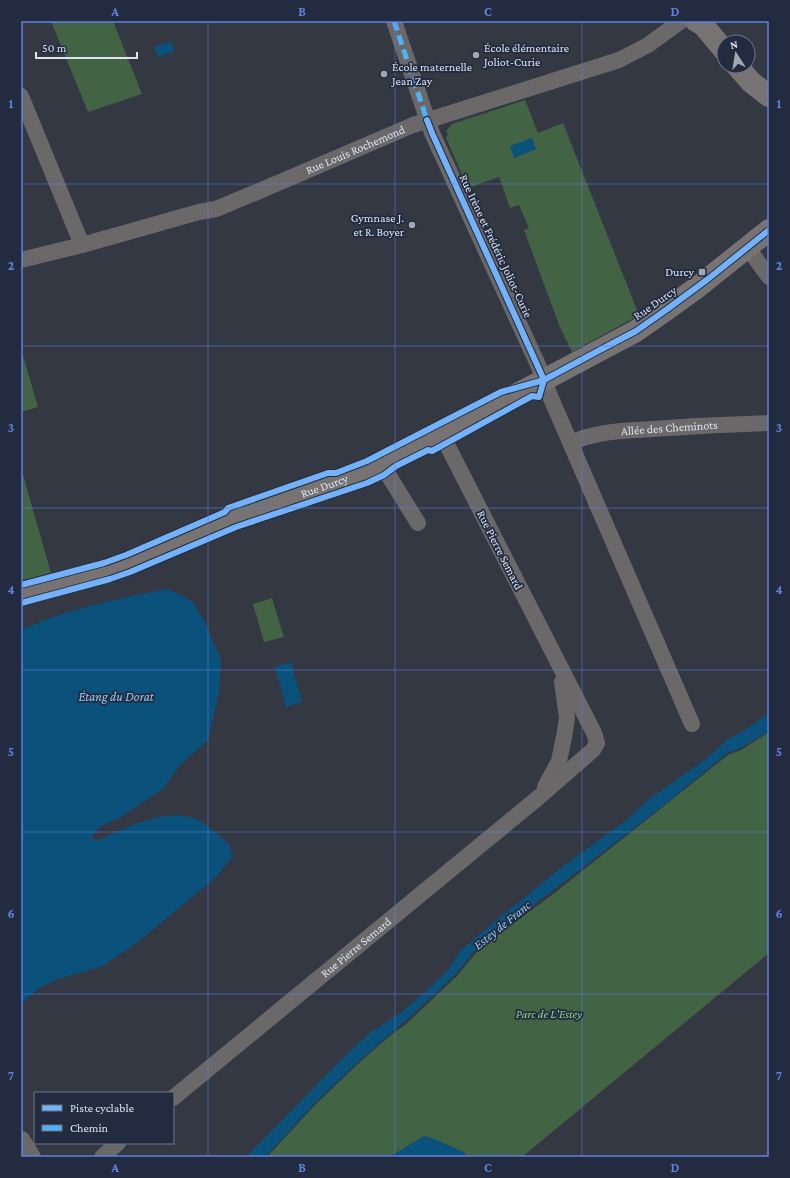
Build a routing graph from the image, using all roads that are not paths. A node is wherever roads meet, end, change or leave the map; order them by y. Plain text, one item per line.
1 (394, 21) edge
2 (681, 21) edge
3 (700, 22) edge
4 (716, 41) edge
5 (744, 74) edge
6 (21, 96) edge
7 (769, 96) edge
8 (427, 120) junction
9 (769, 230) edge
10 (82, 245) junction
11 (748, 247) junction
12 (21, 260) edge
13 (769, 277) edge
14 (544, 380) junction
15 (769, 423) edge
16 (440, 433) junction
17 (571, 443) junction
18 (382, 462) junction
19 (418, 523) dead end
20 (21, 594) edge
21 (559, 667) junction
22 (692, 724) dead end
23 (539, 797) junction
24 (174, 1097) edge
25 (26, 1137) edge
26 (117, 1144) edge
27 (33, 1157) edge
28 (102, 1157) edge

1 - 8 street, Rue Irène et Frédéric Joliot-Curie
2 - 8 street, Rue Louis Rochemond
3 - 4 street
5 - 7 street
6 - 10 street
8 - 10 street, Rue Louis Rochemond
8 - 14 street, Rue Irène et Frédéric Joliot-Curie
9 - 11 street, Rue Durcy
10 - 12 street, Rue Louis Rochemond
11 - 13 street
11 - 14 street, Rue Durcy
14 - 16 street, Rue Durcy
14 - 17 street, Rue Irène et Frédéric Joliot-Curie
15 - 17 street, Allée des Cheminots
16 - 18 street, Rue Durcy
16 - 21 street, Rue Pierre Semard
17 - 22 street, Rue Irène et Frédéric Joliot-Curie
18 - 19 street
18 - 20 street, Rue Durcy
21 - 23 street, Rue Pierre Semard
21 - 23 street, Rue Pierre Semard
23 - 24 street, Rue Pierre Semard
25 - 27 street
26 - 28 street

